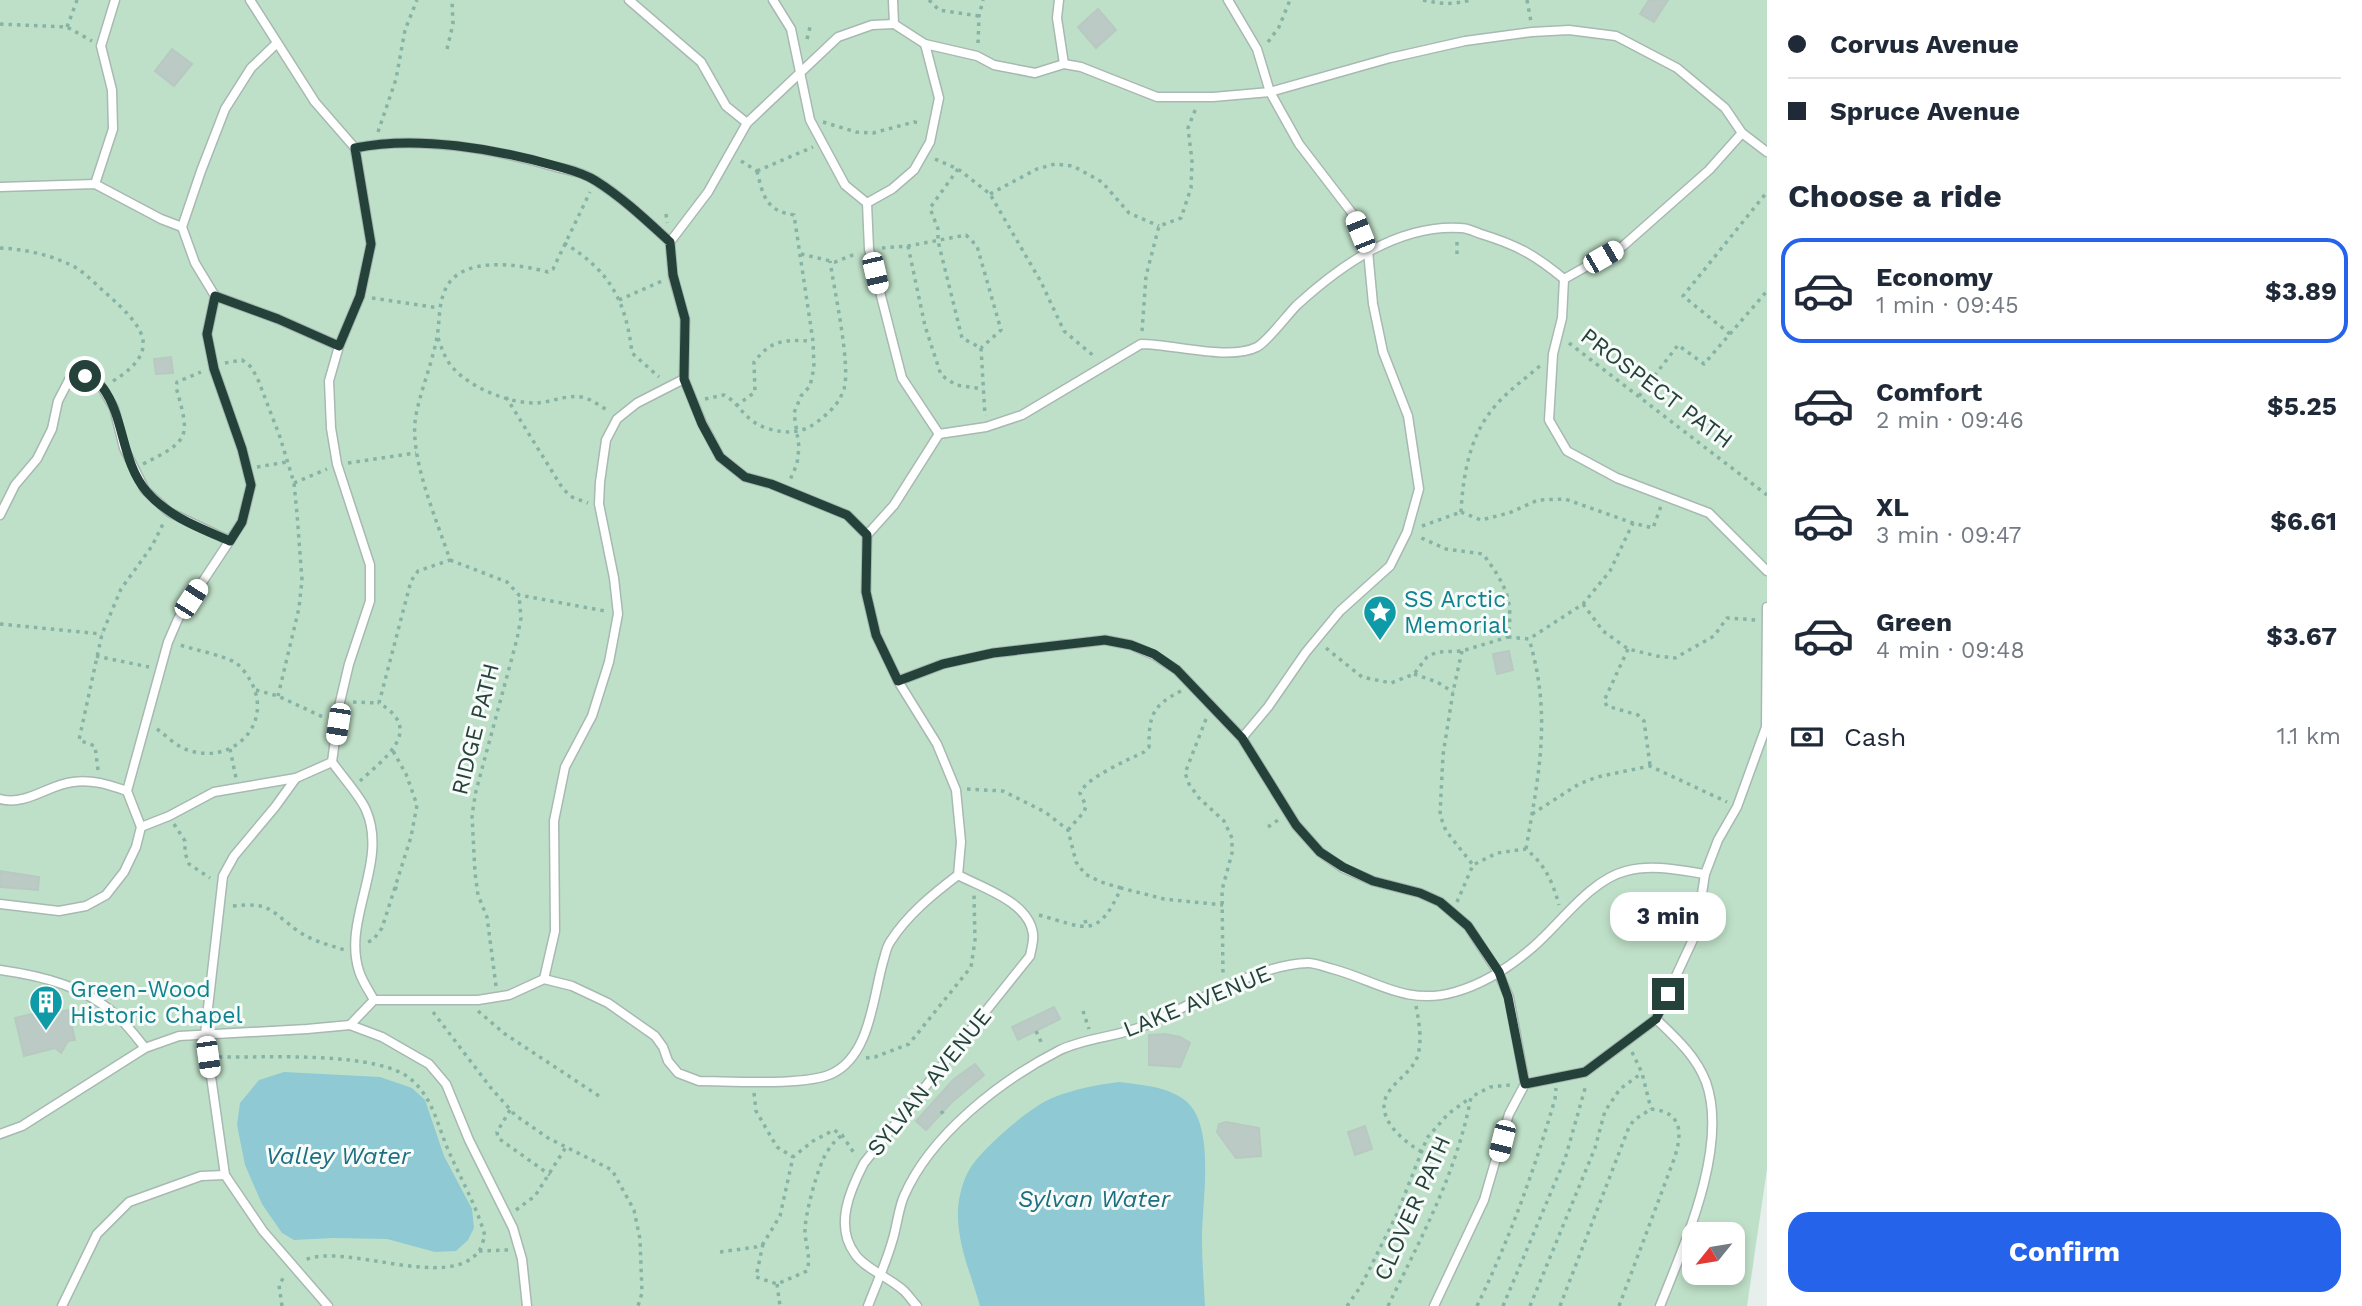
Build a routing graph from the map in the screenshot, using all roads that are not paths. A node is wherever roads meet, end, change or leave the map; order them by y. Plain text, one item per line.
1 (115, 0) edge
2 (250, 0) edge
3 (629, 0) edge
4 (773, 0) edge
5 (893, 0) edge
6 (1059, 0) edge
7 (1228, 0) edge
8 (894, 24) junction
9 (277, 43) junction
10 (925, 44) junction
11 (1065, 64) junction
12 (801, 72) junction
13 (1270, 92) junction
14 (747, 123) junction
15 (1742, 133) junction
16 (355, 148) junction
17 (1767, 152) edge
18 (95, 184) junction
19 (0, 187) edge
20 (867, 203) junction
21 (182, 227) junction
22 (670, 242) junction
23 (1368, 251) junction
24 (1564, 279) junction
25 (215, 296) junction
26 (339, 346) junction
27 (684, 379) junction
28 (939, 434) junction
29 (0, 515) edge
30 (867, 535) junction
31 (230, 541) junction
32 (1767, 571) edge
33 (1767, 607) edge
34 (898, 681) junction
35 (1242, 738) junction
36 (332, 762) junction
37 (296, 778) junction
38 (127, 791) junction
39 (0, 799) edge
40 (141, 827) junction
41 (1705, 874) junction
42 (958, 875) junction
43 (0, 904) edge
44 (0, 970) edge
45 (1499, 972) junction
46 (544, 979) junction
47 (374, 1000) junction
48 (1656, 1019) junction
49 (350, 1025) junction
50 (205, 1034) junction
51 (145, 1048) junction
52 (1525, 1084) junction
53 (0, 1134) edge
54 (225, 1175) junction
55 (880, 1273) junction
56 (62, 1306) edge
57 (328, 1306) edge
58 (527, 1306) edge
59 (868, 1306) edge
60 (917, 1306) edge
61 (1434, 1306) edge
62 (1660, 1306) edge

1 - 18 lane
2 - 9 lane
3 - 14 lane
4 - 12 lane
5 - 8 lane
6 - 11 lane
7 - 13 lane
8 - 10 lane
8 - 12 lane
9 - 16 lane
9 - 21 lane
10 - 11 lane
10 - 20 lane
11 - 13 lane
12 - 14 lane
12 - 20 lane
13 - 15 lane
13 - 23 lane
14 - 22 lane
15 - 17 lane
15 - 24 lane
16 - 22 lane
16 - 26 lane
18 - 19 lane
18 - 21 lane
20 - 28 lane
21 - 25 lane
22 - 27 lane
23 - 24 lane
23 - 28 lane
23 - 35 lane
24 - 32 lane
25 - 26 lane
25 - 31 lane
26 - 36 lane
27 - 30 lane
27 - 46 lane
28 - 30 lane
29 - 31 lane
30 - 34 lane
31 - 38 lane
33 - 41 lane
34 - 35 lane
34 - 42 lane
35 - 45 lane
36 - 37 lane
36 - 47 lane
37 - 40 lane
37 - 50 lane
38 - 39 lane
38 - 40 lane
40 - 43 lane
41 - 45 lane, LAKE AVENUE
41 - 48 lane
42 - 46 lane
42 - 55 lane, SYLVAN AVENUE
44 - 51 lane
45 - 52 lane
45 - 55 lane, LAKE AVENUE
46 - 47 lane
47 - 49 lane
48 - 52 lane
48 - 62 lane
49 - 50 lane
49 - 58 lane
50 - 51 lane
50 - 54 lane
51 - 53 lane
52 - 61 lane
54 - 56 lane
54 - 57 lane
55 - 59 lane, LAKE AVENUE
55 - 60 lane, SYLVAN AVENUE

